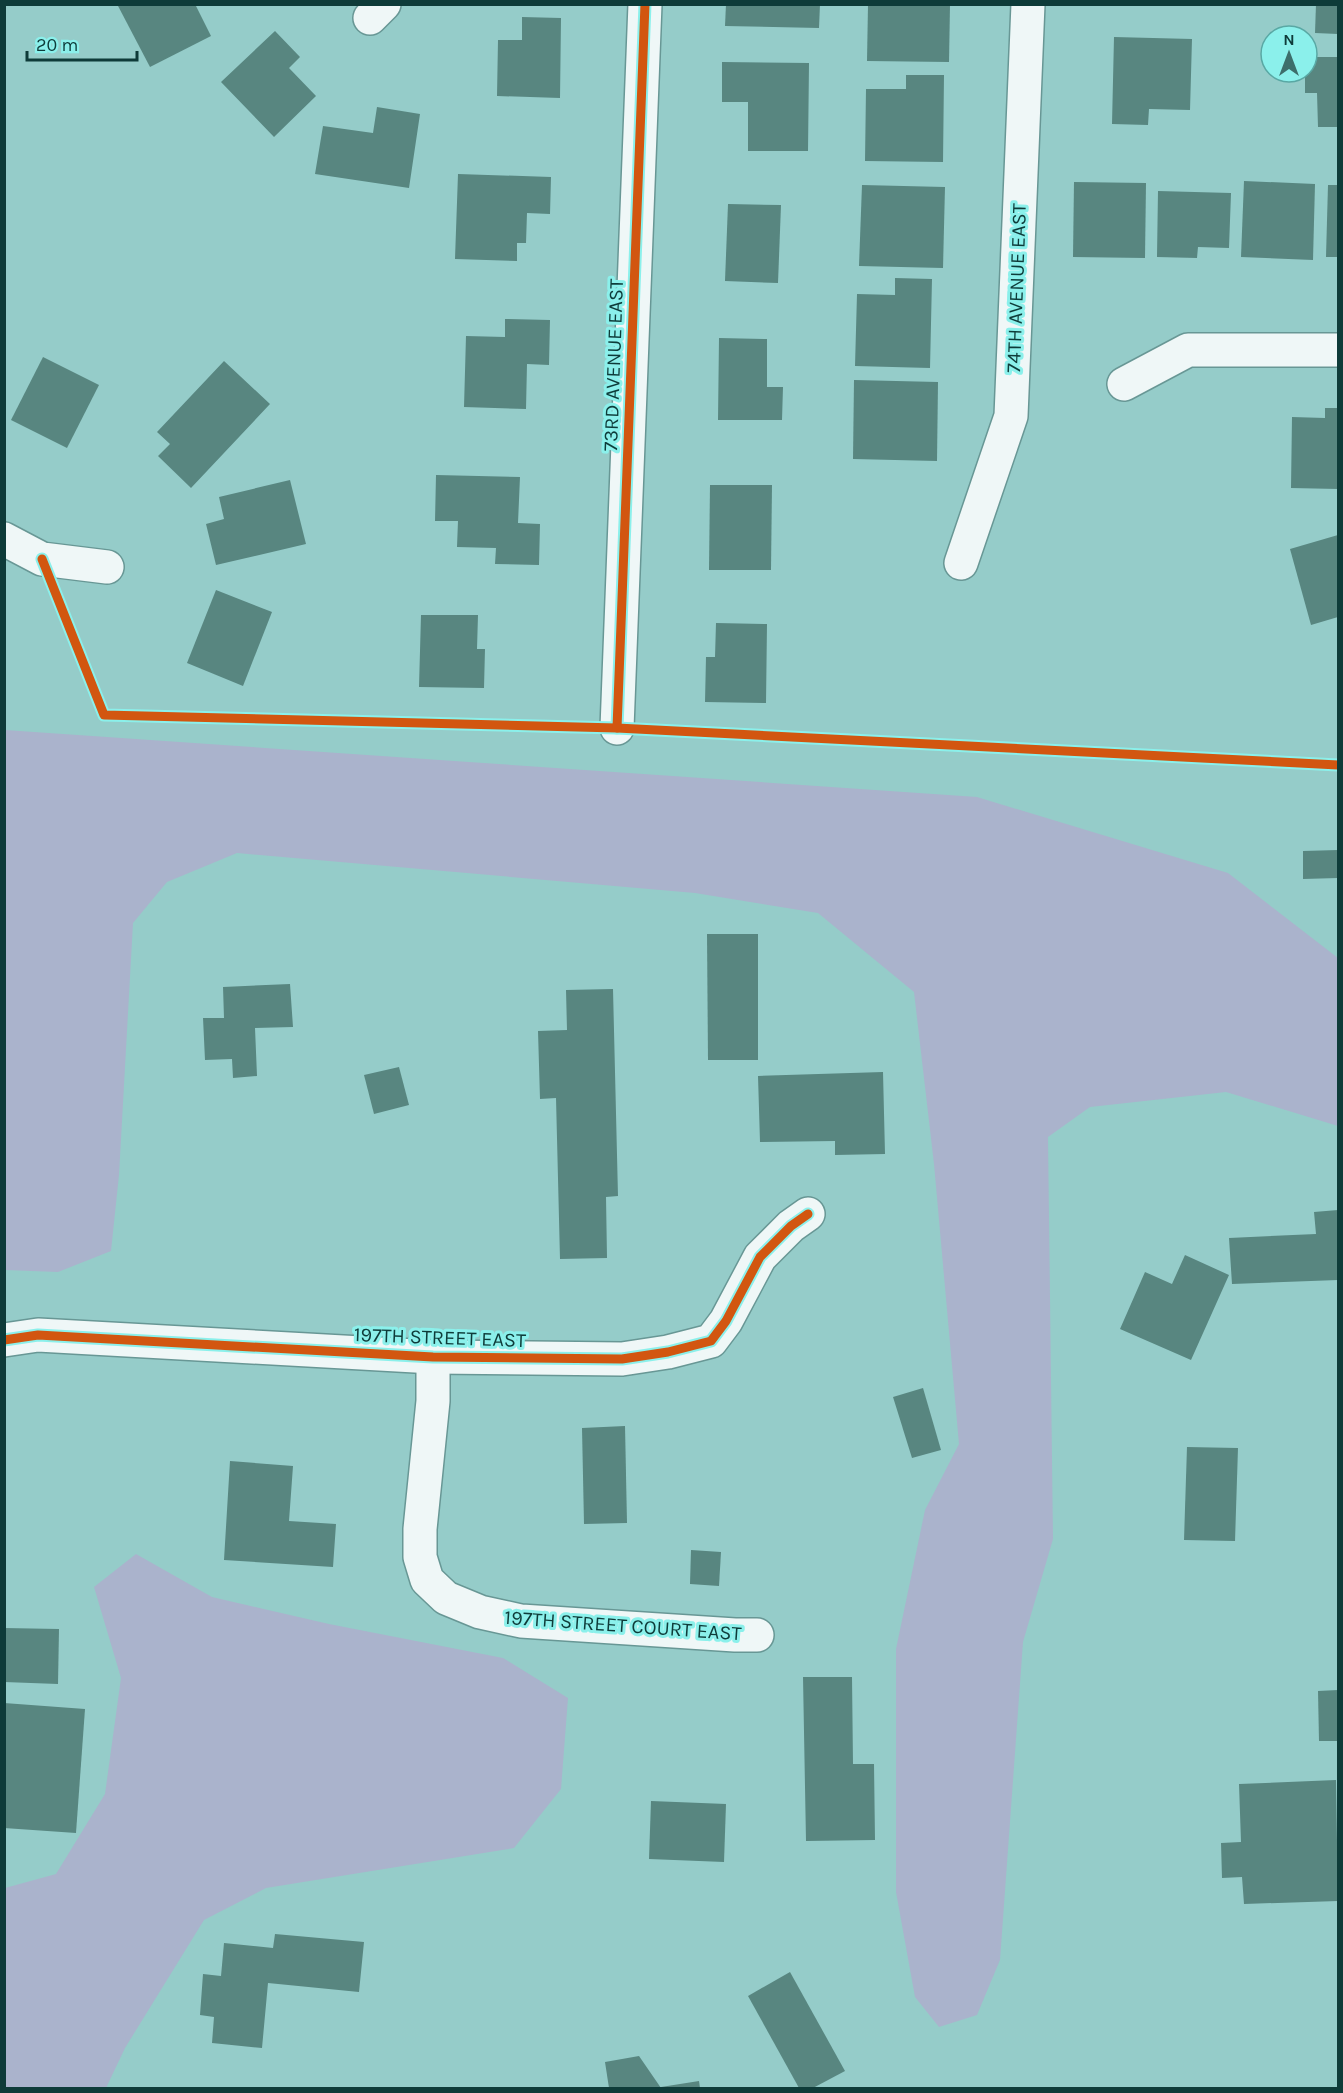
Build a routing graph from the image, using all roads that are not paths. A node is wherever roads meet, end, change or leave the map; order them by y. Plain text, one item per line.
1 (645, 4) edge
2 (1028, 4) edge
3 (1338, 350) edge
4 (1124, 384) dead end
5 (4, 538) edge
6 (962, 564) dead end
7 (107, 567) dead end
8 (617, 728) dead end
9 (808, 1214) dead end
10 (4, 1340) edge
11 (433, 1357) junction
12 (758, 1635) dead end

1 - 8 street, 73RD AVENUE EAST
2 - 6 street, 74TH AVENUE EAST
3 - 4 street
5 - 7 street
9 - 11 street, 197TH STREET EAST
10 - 11 street, 197TH STREET EAST
11 - 12 street, 197TH STREET COURT EAST

